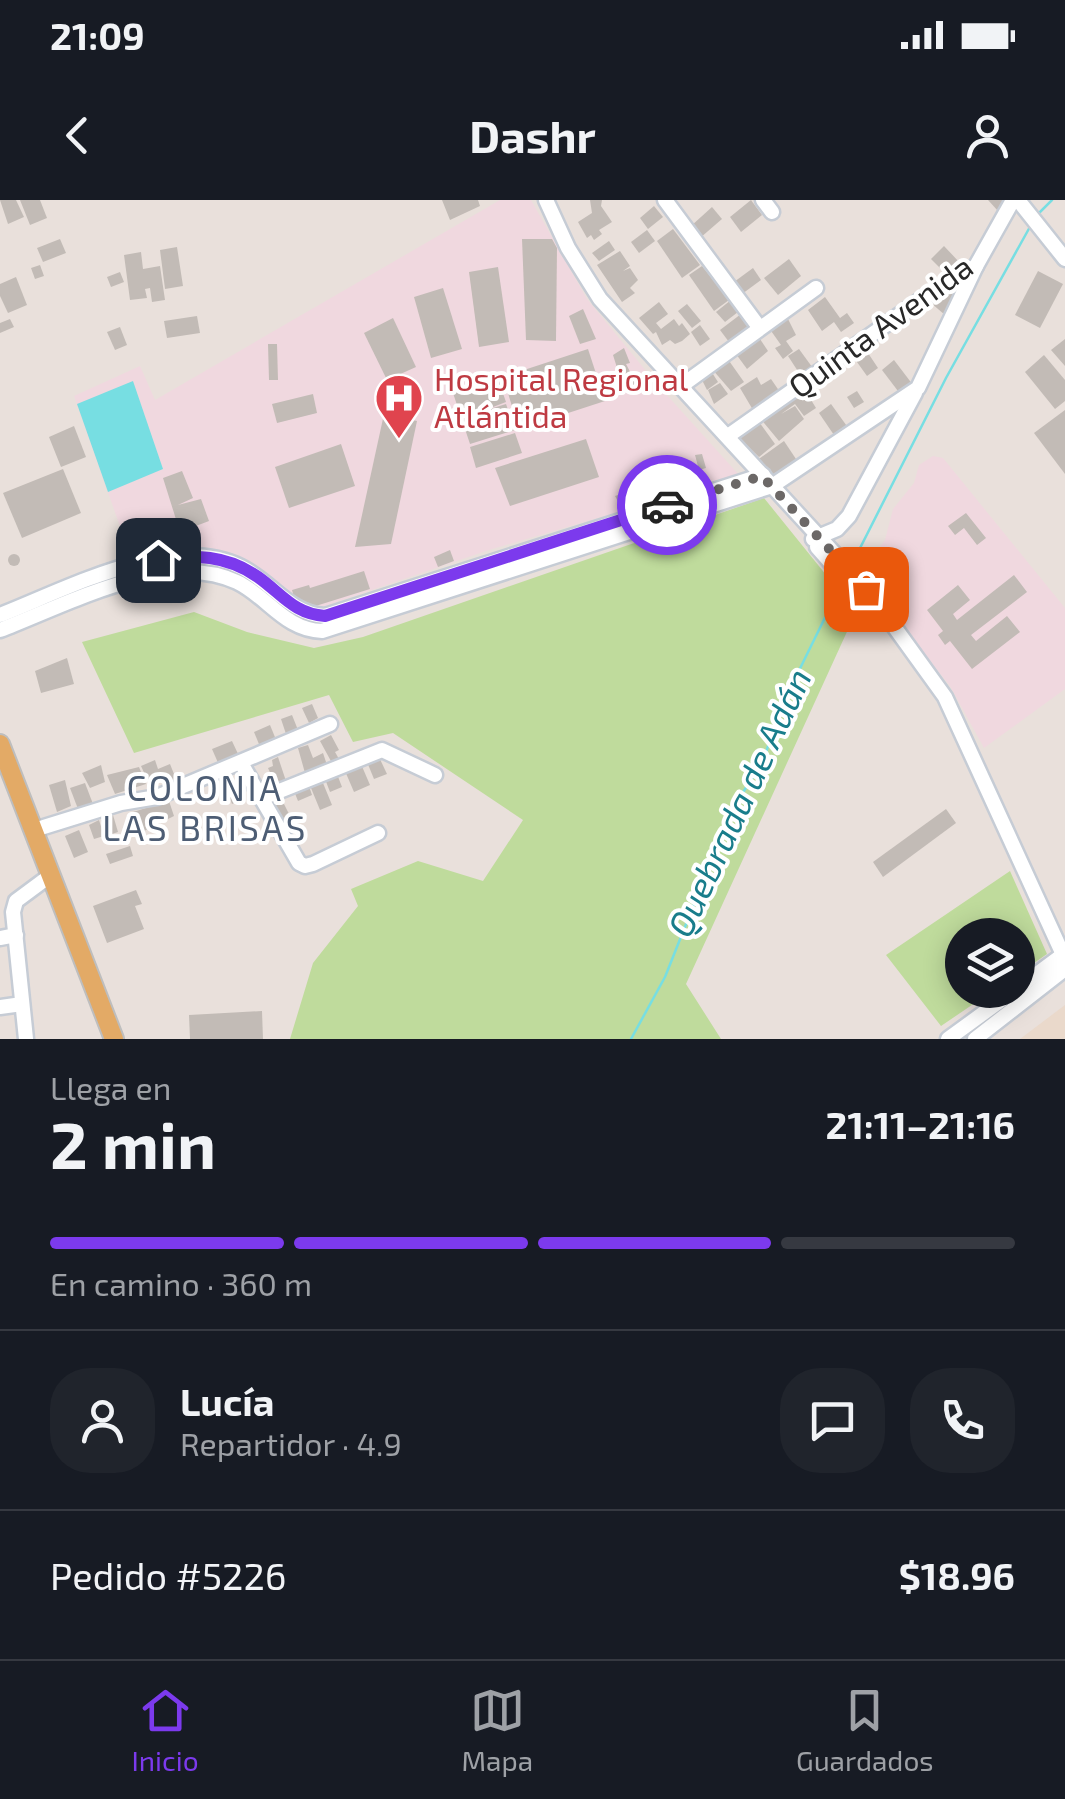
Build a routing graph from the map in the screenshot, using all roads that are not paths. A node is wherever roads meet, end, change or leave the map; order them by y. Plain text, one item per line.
1 (546, 200) edge
2 (665, 200) edge
3 (1016, 200) edge
4 (1065, 228) edge
5 (1049, 238) junction
6 (1065, 259) edge
7 (976, 266) junction
8 (816, 288) dead end
9 (759, 327) junction
10 (681, 386) junction
11 (918, 388) junction
12 (728, 436) junction
13 (767, 481) junction
14 (816, 538) junction
15 (0, 615) edge
16 (891, 626) junction
17 (0, 630) edge
18 (330, 724) dead end
19 (0, 744) edge
20 (241, 763) junction
21 (435, 775) dead end
22 (262, 798) junction
23 (34, 830) junction
24 (378, 833) dead end
25 (51, 875) junction
26 (16, 936) junction
27 (0, 938) edge
28 (1064, 959) edge
29 (1035, 977) edge
30 (22, 1004) junction
31 (0, 1007) edge
32 (990, 1008) edge
33 (26, 1039) edge
34 (114, 1039) edge
35 (948, 1039) edge
36 (975, 1039) edge

1 - 10 street
2 - 9 street
3 - 5 street
3 - 7 street, Quinta Avenida
4 - 5 street
5 - 6 street
7 - 11 street
7 - 12 street, Quinta Avenida
8 - 9 street
9 - 10 street
10 - 12 street
11 - 13 street
11 - 14 street
12 - 13 street
13 - 14 street
13 - 15 street
13 - 17 street
14 - 16 street
14 - 16 street
16 - 28 street
18 - 20 street
19 - 23 main road
20 - 22 street
20 - 23 street
21 - 22 street
22 - 24 street
23 - 25 main road
25 - 26 street
25 - 34 main road
26 - 27 street
26 - 30 street
28 - 29 street
28 - 36 street
30 - 31 street
30 - 33 street
32 - 35 street

